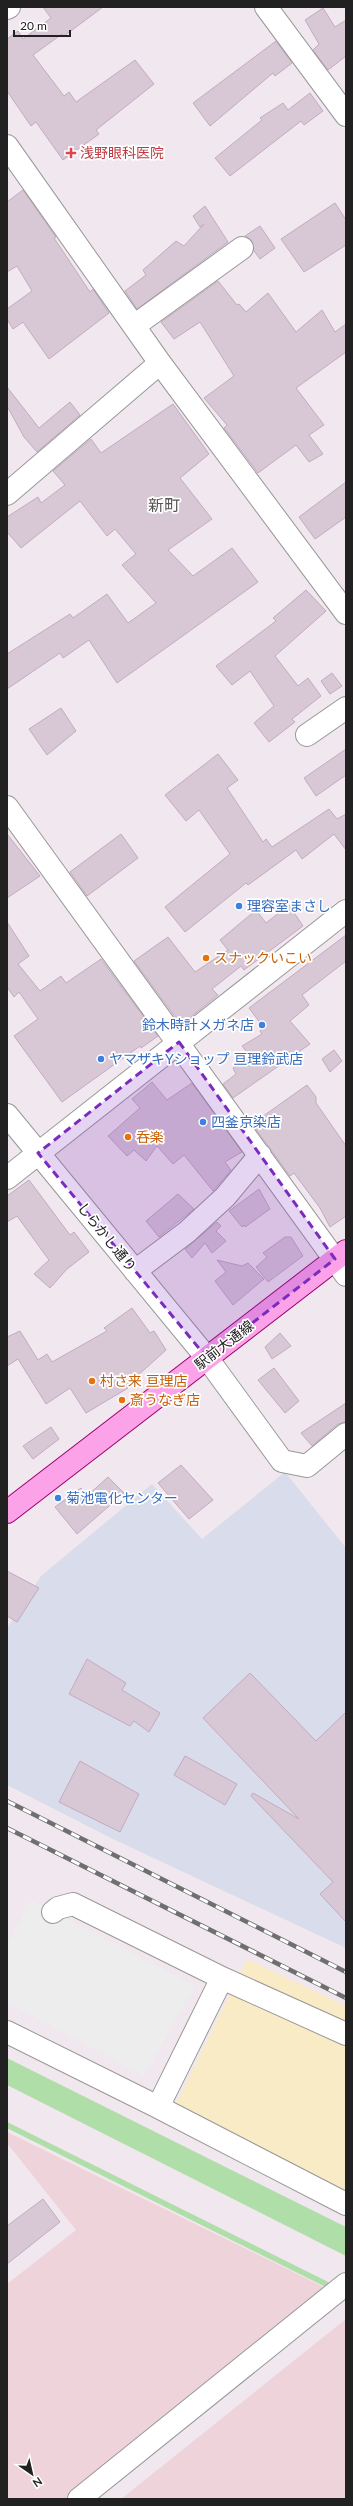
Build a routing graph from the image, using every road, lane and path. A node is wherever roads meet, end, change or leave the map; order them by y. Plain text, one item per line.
1 (266, 7) edge
2 (346, 115) edge
3 (7, 146) edge
4 (242, 248) dead end
5 (134, 326) junction
6 (160, 363) junction
7 (7, 494) edge
8 (346, 613) edge
9 (346, 708) edge
10 (307, 735) dead end
11 (7, 807) edge
12 (346, 911) edge
13 (179, 1042) junction
14 (7, 1115) edge
15 (38, 1153) junction
16 (260, 1155) junction
17 (7, 1178) edge
18 (342, 1262) edge
19 (135, 1271) junction
20 (207, 1358) junction
21 (346, 1434) edge
22 (7, 1512) edge
23 (53, 1912) dead end
24 (222, 1978) junction
25 (7, 2032) edge
26 (346, 2034) edge
27 (158, 2107) junction
28 (346, 2204) edge
29 (346, 2284) edge
30 (79, 2499) edge

1 - 2 street
3 - 5 street
4 - 5 street
5 - 6 street
6 - 7 street
6 - 8 street
9 - 10 street
11 - 13 street
12 - 13 street
13 - 15 street
13 - 16 street
14 - 15 street, しらかし通り
15 - 17 street
15 - 19 street, しらかし通り
16 - 18 street
16 - 19 street
18 - 20 main road, 駅前大通線
19 - 20 street, しらかし通り
20 - 21 street, しらかし通り
20 - 22 main road, 駅前大通線
23 - 24 street
24 - 26 street
24 - 27 street
25 - 27 street
27 - 28 street
29 - 30 street

